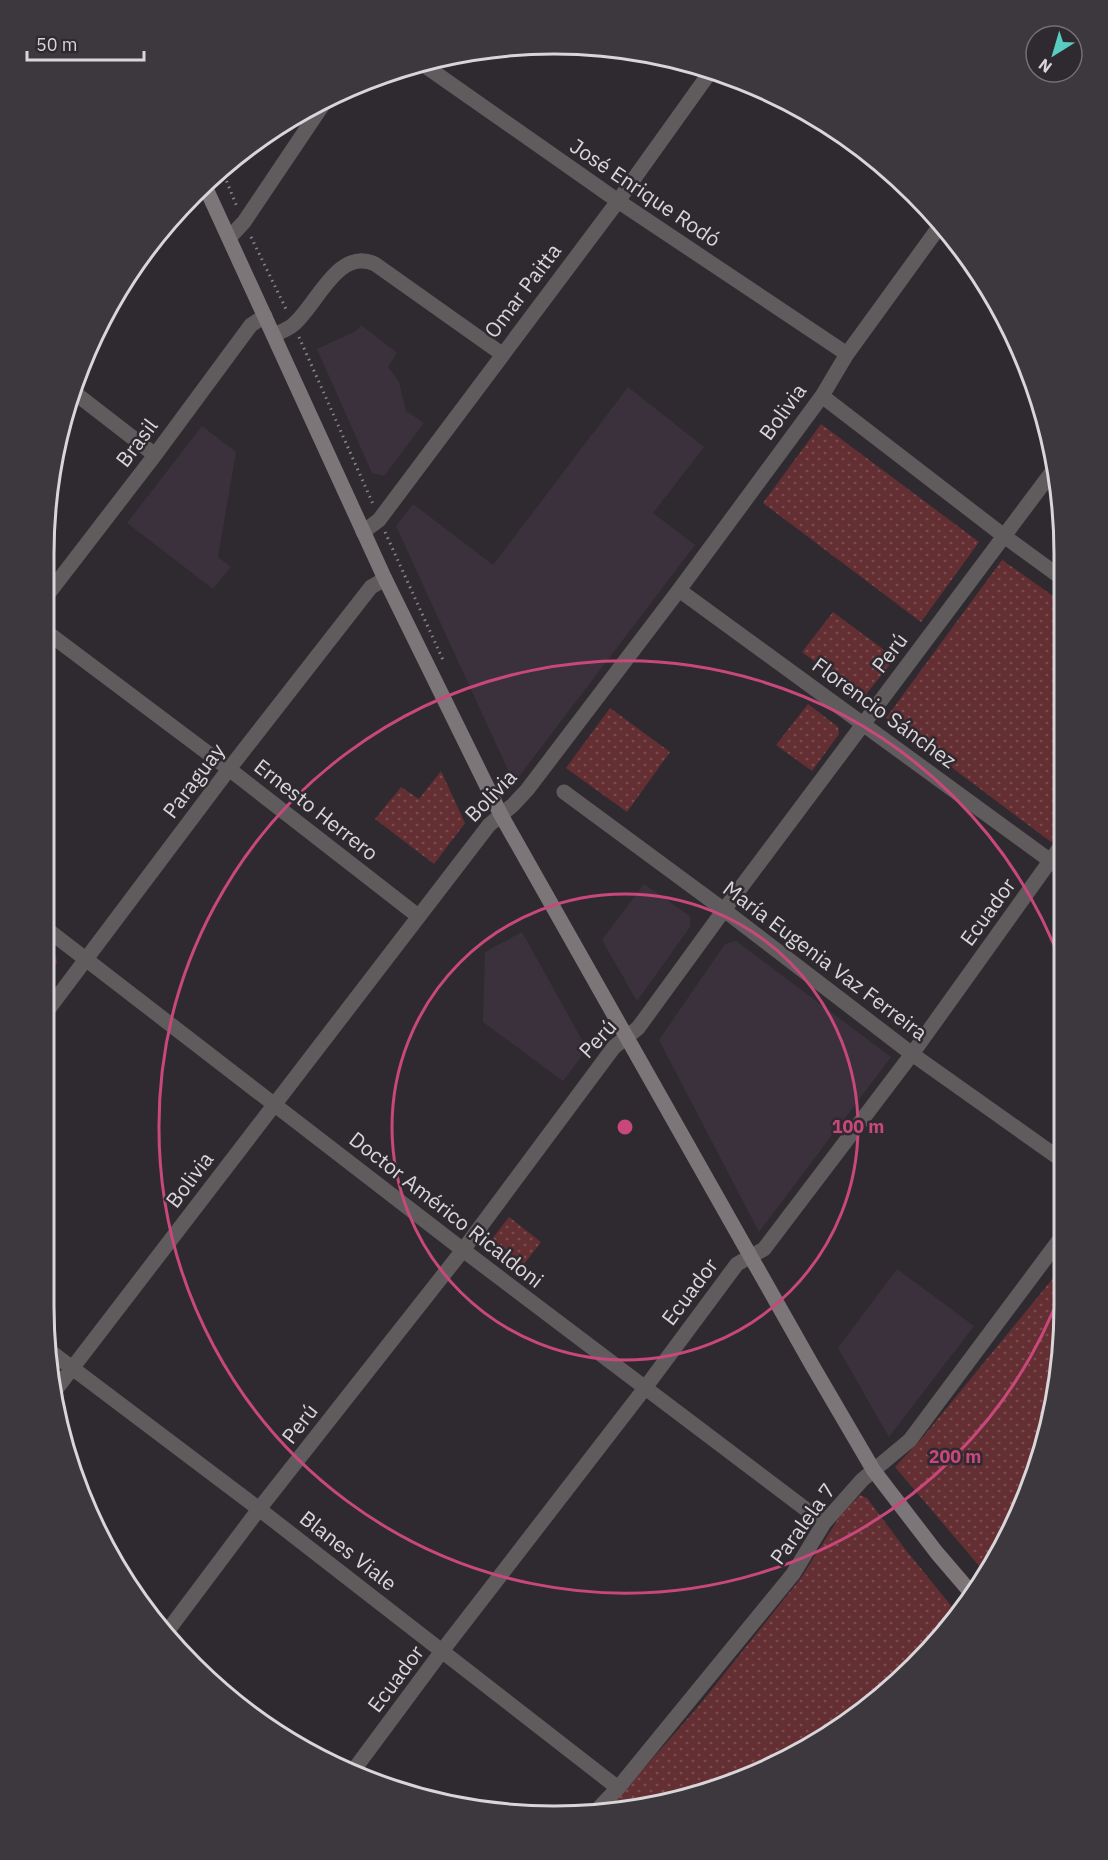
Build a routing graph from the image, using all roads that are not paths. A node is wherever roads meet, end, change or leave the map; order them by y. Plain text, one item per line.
1 (431, 70) edge
2 (706, 78) edge
3 (316, 115) edge
4 (208, 193) edge
5 (618, 201) junction
6 (936, 231) edge
7 (229, 238) junction
8 (265, 316) junction
9 (274, 335) junction
10 (502, 354) junction
11 (847, 354) junction
12 (822, 396) junction
13 (80, 397) edge
14 (155, 455) junction
15 (1048, 477) edge
16 (363, 532) junction
17 (1004, 536) junction
18 (1054, 572) edge
19 (385, 579) junction
20 (54, 586) edge
21 (679, 590) junction
22 (54, 638) edge
23 (863, 724) junction
24 (229, 769) junction
25 (564, 792) dead end
26 (501, 815) junction
27 (1054, 855) edge
28 (1050, 861) junction
29 (1054, 864) edge
30 (724, 910) junction
31 (418, 916) junction
32 (54, 935) edge
33 (86, 960) junction
34 (54, 1002) edge
35 (627, 1036) junction
36 (912, 1054) junction
37 (274, 1103) junction
38 (1054, 1155) edge
39 (1054, 1247) edge
40 (463, 1250) junction
41 (751, 1256) junction
42 (57, 1356) edge
43 (72, 1368) junction
44 (60, 1384) edge
45 (645, 1388) junction
46 (874, 1470) junction
47 (259, 1509) junction
48 (824, 1523) junction
49 (967, 1588) edge
50 (171, 1627) edge
51 (442, 1651) junction
52 (357, 1765) edge
53 (618, 1788) junction
54 (602, 1804) edge

1 - 5 street, José Enrique Rodó
2 - 5 street, Omar Paitta
3 - 7 street
4 - 7 street
5 - 10 street, Omar Paitta
5 - 11 street, José Enrique Rodó
6 - 11 street, Bolivia
7 - 8 street
8 - 9 street
8 - 14 street, Brasil
9 - 10 street
9 - 16 street
10 - 16 street, Omar Paitta
11 - 12 street, Bolivia
12 - 17 street
12 - 21 street, Bolivia
13 - 14 street
14 - 20 street, Brasil
15 - 17 street, Perú
16 - 19 street
17 - 18 street
17 - 23 street, Perú
19 - 24 street, Paraguay
19 - 26 street
21 - 23 street, Florencio Sánchez
21 - 26 street, Bolivia
22 - 24 street, Ernesto Herrero
23 - 28 street, Florencio Sánchez
23 - 30 street, Perú
24 - 31 street, Ernesto Herrero
24 - 33 street, Paraguay
25 - 30 street, María Eugenia Vaz Ferreira
26 - 31 street, Bolivia
26 - 35 street
27 - 28 street, Ecuador
28 - 29 street, Florencio Sánchez
28 - 36 street, Ecuador
30 - 35 street, Perú
30 - 36 street, María Eugenia Vaz Ferreira
31 - 37 street, Bolivia
32 - 33 street, Doctor Américo Ricaldoni
33 - 34 street, Paraguay
33 - 37 street, Doctor Américo Ricaldoni
35 - 40 street, Perú
35 - 41 street
36 - 38 street, María Eugenia Vaz Ferreira
36 - 41 street, Ecuador
37 - 40 street, Doctor Américo Ricaldoni
37 - 43 street, Bolivia
39 - 46 street, Paralela 7
40 - 45 street, Doctor Américo Ricaldoni
40 - 47 street, Perú
41 - 45 street, Ecuador
41 - 46 street
42 - 43 street, Blanes Viale
43 - 44 street, Bolivia
43 - 47 street, Blanes Viale
45 - 48 street, Doctor Américo Ricaldoni
45 - 51 street, Ecuador
46 - 48 street, Paralela 7
46 - 49 street
47 - 50 street, Perú
47 - 51 street, Blanes Viale
48 - 53 street, Paralela 7
51 - 52 street, Ecuador
51 - 53 street, Blanes Viale
53 - 54 street, Paralela 7

